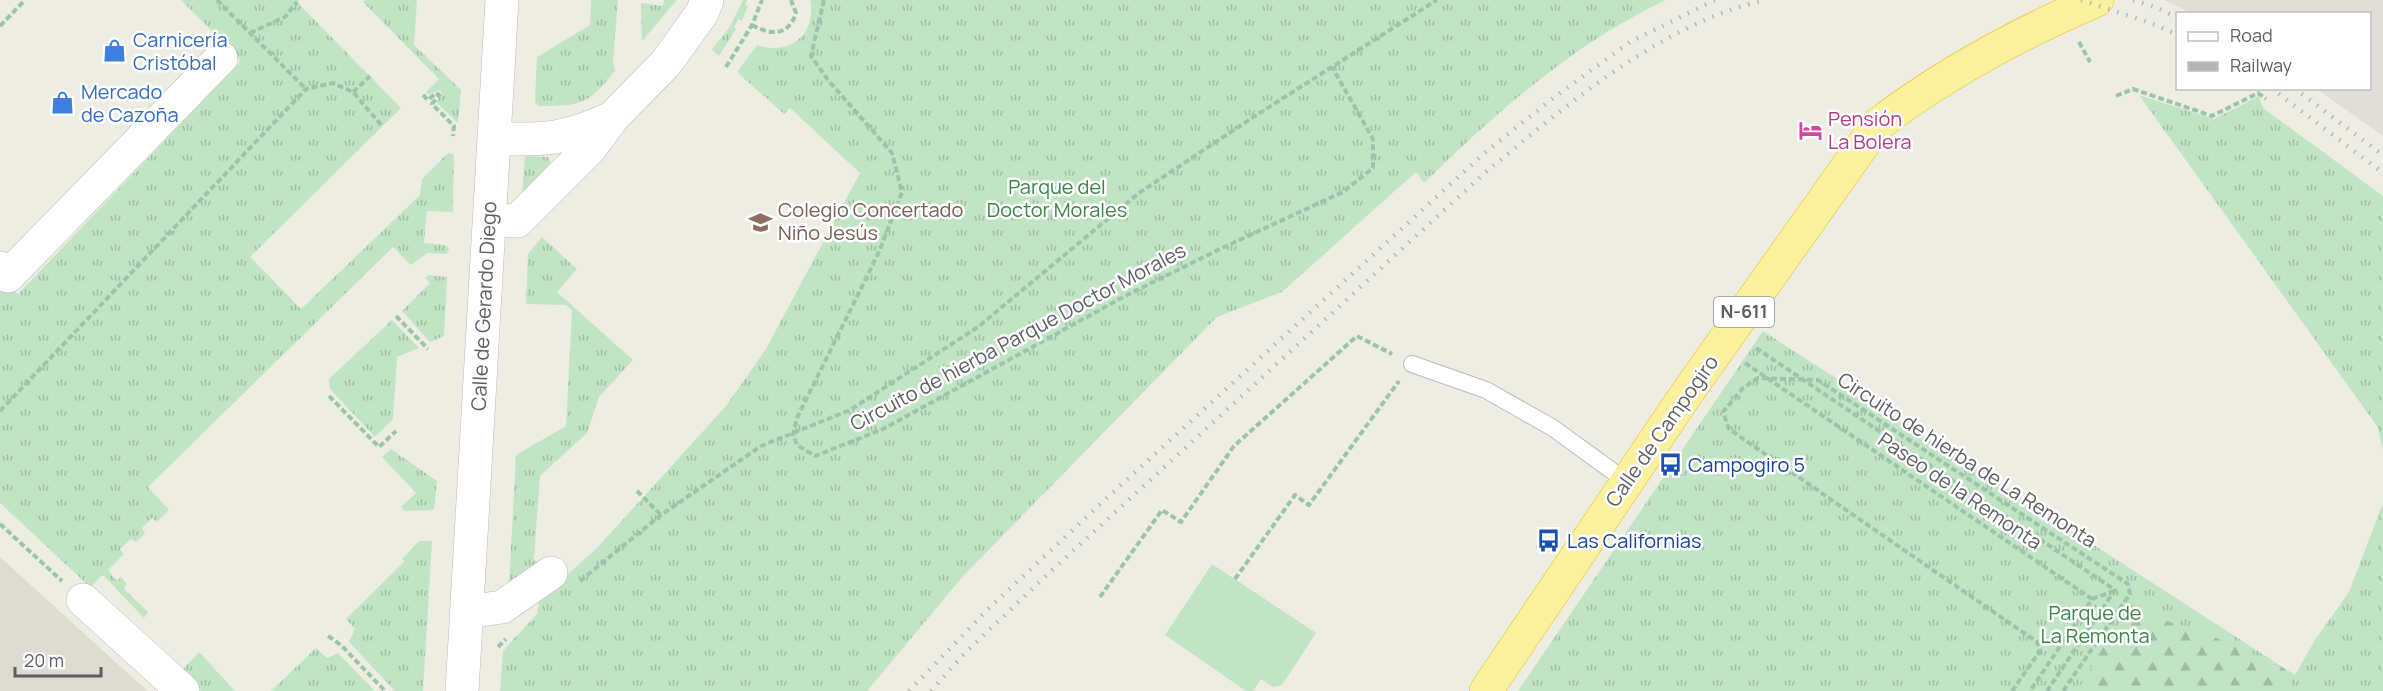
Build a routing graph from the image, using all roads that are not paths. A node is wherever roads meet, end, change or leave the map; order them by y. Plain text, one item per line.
1 (502, 0) edge
2 (707, 0) edge
3 (2085, 5) edge
4 (221, 58) dead end
5 (613, 117) junction
6 (494, 138) junction
7 (489, 220) junction
8 (0, 268) edge
9 (1412, 364) road end
10 (1613, 472) junction
11 (564, 578) road end
12 (83, 600) road end
13 (467, 612) junction
14 (183, 691) edge
15 (462, 691) edge
16 (1486, 691) edge

1 - 6 street, Calle de Gerardo Diego
2 - 5 street
3 - 10 highway, Calle de Campogiro / N-611
4 - 8 street
5 - 6 street
5 - 7 street
6 - 7 street, Calle de Gerardo Diego
7 - 13 street, Calle de Gerardo Diego
9 - 10 lane
10 - 16 highway, Calle de Campogiro / N-611
11 - 13 street
12 - 14 street
13 - 15 street, Calle de Gerardo Diego

